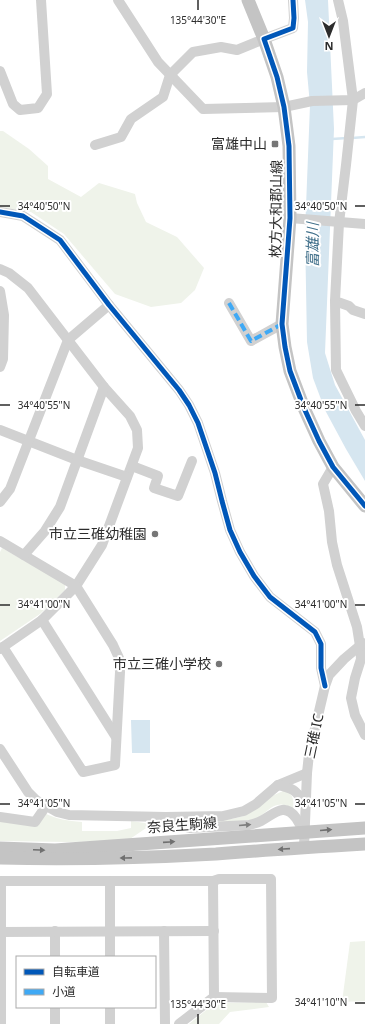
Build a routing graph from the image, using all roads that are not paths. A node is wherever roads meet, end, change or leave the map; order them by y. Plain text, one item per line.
1 (41, 0) edge
2 (118, 0) edge
3 (248, 0) edge
4 (293, 0) edge
5 (338, 0) edge
6 (264, 38) junction
7 (0, 71) edge
8 (170, 75) junction
9 (365, 93) edge
10 (349, 100) junction
11 (284, 107) junction
12 (95, 145) dead end
13 (0, 212) edge
14 (290, 218) junction
15 (334, 222) junction
16 (365, 224) edge
17 (0, 269) edge
18 (0, 291) edge
19 (335, 301) junction
20 (229, 303) dead end
21 (109, 305) junction
22 (365, 314) edge
23 (2, 315) edge
24 (282, 324) junction
25 (68, 340) junction
26 (0, 367) edge
27 (104, 387) junction
28 (365, 426) edge
29 (0, 430) edge
30 (29, 441) junction
31 (77, 460) junction
32 (192, 461) dead end
33 (132, 466) junction
34 (333, 467) junction
35 (127, 477) junction
36 (0, 502) edge
37 (365, 506) edge
38 (0, 541) edge
39 (24, 555) junction
40 (76, 586) junction
41 (42, 620) junction
42 (362, 644) edge
43 (2, 648) edge
44 (325, 686) junction
45 (365, 735) edge
46 (116, 736) junction
47 (0, 749) edge
48 (307, 773) junction
49 (278, 785) junction
50 (306, 804) junction
51 (46, 806) junction
52 (0, 817) edge
53 (166, 817) junction
54 (365, 828) edge
55 (304, 832) junction
56 (365, 844) edge
57 (304, 847) junction
58 (0, 848) edge
59 (0, 858) edge
60 (0, 881) edge
61 (213, 881) junction
62 (110, 882) junction
63 (55, 931) junction
64 (110, 931) junction
65 (164, 931) junction
66 (214, 931) junction
67 (0, 932) edge
68 (55, 956) edge
69 (110, 956) edge
70 (214, 997) junction
71 (55, 1008) edge
72 (110, 1008) edge
73 (1, 1024) edge
74 (55, 1024) edge
75 (110, 1024) edge
76 (165, 1024) edge
77 (179, 1024) edge

1 - 7 street
2 - 8 street
3 - 6 main road, 枚方大和郡山線
4 - 6 street
5 - 10 street
6 - 8 street
6 - 11 main road, 枚方大和郡山線
8 - 11 street
8 - 12 street
9 - 10 street
10 - 11 street
10 - 15 street
11 - 14 main road, 枚方大和郡山線
13 - 21 street
14 - 15 street
14 - 24 main road, 枚方大和郡山線
15 - 16 street
15 - 19 street
17 - 25 street
18 - 23 street
19 - 22 street
19 - 28 street
20 - 24 street
21 - 25 street
21 - 44 street
23 - 26 street
24 - 34 main road, 枚方大和郡山線
25 - 27 street
25 - 30 street
27 - 31 street
27 - 33 street
29 - 30 street
30 - 31 street
30 - 36 street
31 - 35 street
31 - 39 street
32 - 33 street
33 - 35 street
34 - 37 main road, 枚方大和郡山線
34 - 42 street
35 - 40 street
38 - 39 street
39 - 40 street
40 - 41 street
40 - 46 street
41 - 43 street
41 - 46 street
42 - 44 street, 三碓 IC
42 - 45 street
43 - 46 street
44 - 48 street, 三碓 IC
47 - 51 street
48 - 49 street
48 - 50 street, 三碓 IC
49 - 50 street
49 - 53 street
50 - 55 street, 三碓 IC
51 - 52 street
51 - 53 street
53 -> 55 street
55 -> 54 main road, 奈良生駒線
55 - 57 street, 三碓 IC
58 -> 55 main road, 奈良生駒線
56 - 57 main road, 奈良生駒線
57 -> 59 main road, 奈良生駒線
60 - 62 street
60 - 67 street
61 - 62 street
61 - 66 street
61 - 70 street
62 - 64 street
63 - 64 street
63 - 67 street
63 - 68 street
64 - 65 street
64 - 69 street
65 - 66 street
65 - 76 street
66 - 70 street
67 - 73 street
70 - 77 street
71 - 74 street
72 - 75 street

